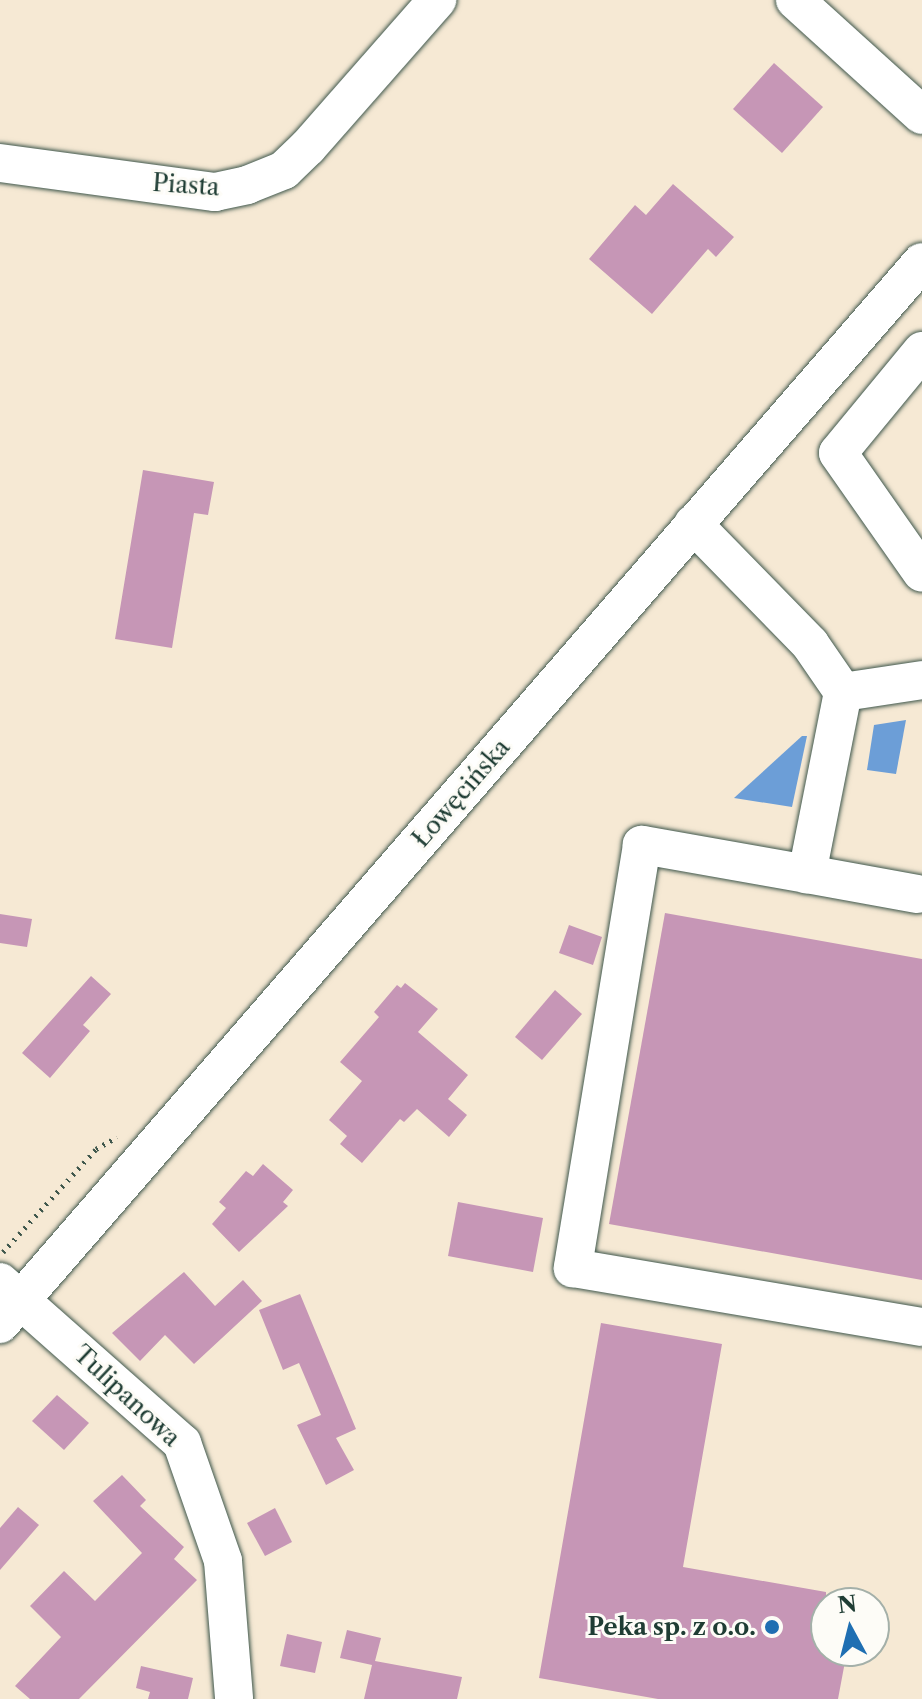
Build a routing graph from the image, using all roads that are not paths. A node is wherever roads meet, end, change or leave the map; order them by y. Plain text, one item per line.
1 (437, 0) edge
2 (795, 0) edge
3 (922, 115) edge
4 (0, 163) edge
5 (922, 262) edge
6 (922, 351) edge
7 (693, 524) junction
8 (922, 573) edge
9 (922, 680) edge
10 (843, 692) junction
11 (807, 874) junction
12 (920, 883) edge
13 (7, 1302) edge
14 (922, 1327) edge
15 (234, 1699) edge

1 - 4 street, Piasta
2 - 3 street
5 - 7 street, Łowęcińska
6 - 8 street
7 - 10 street
7 - 13 street, Łowęcińska
9 - 10 street
10 - 11 street
11 - 12 street
11 - 14 street
13 - 15 street, Tulipanowa

